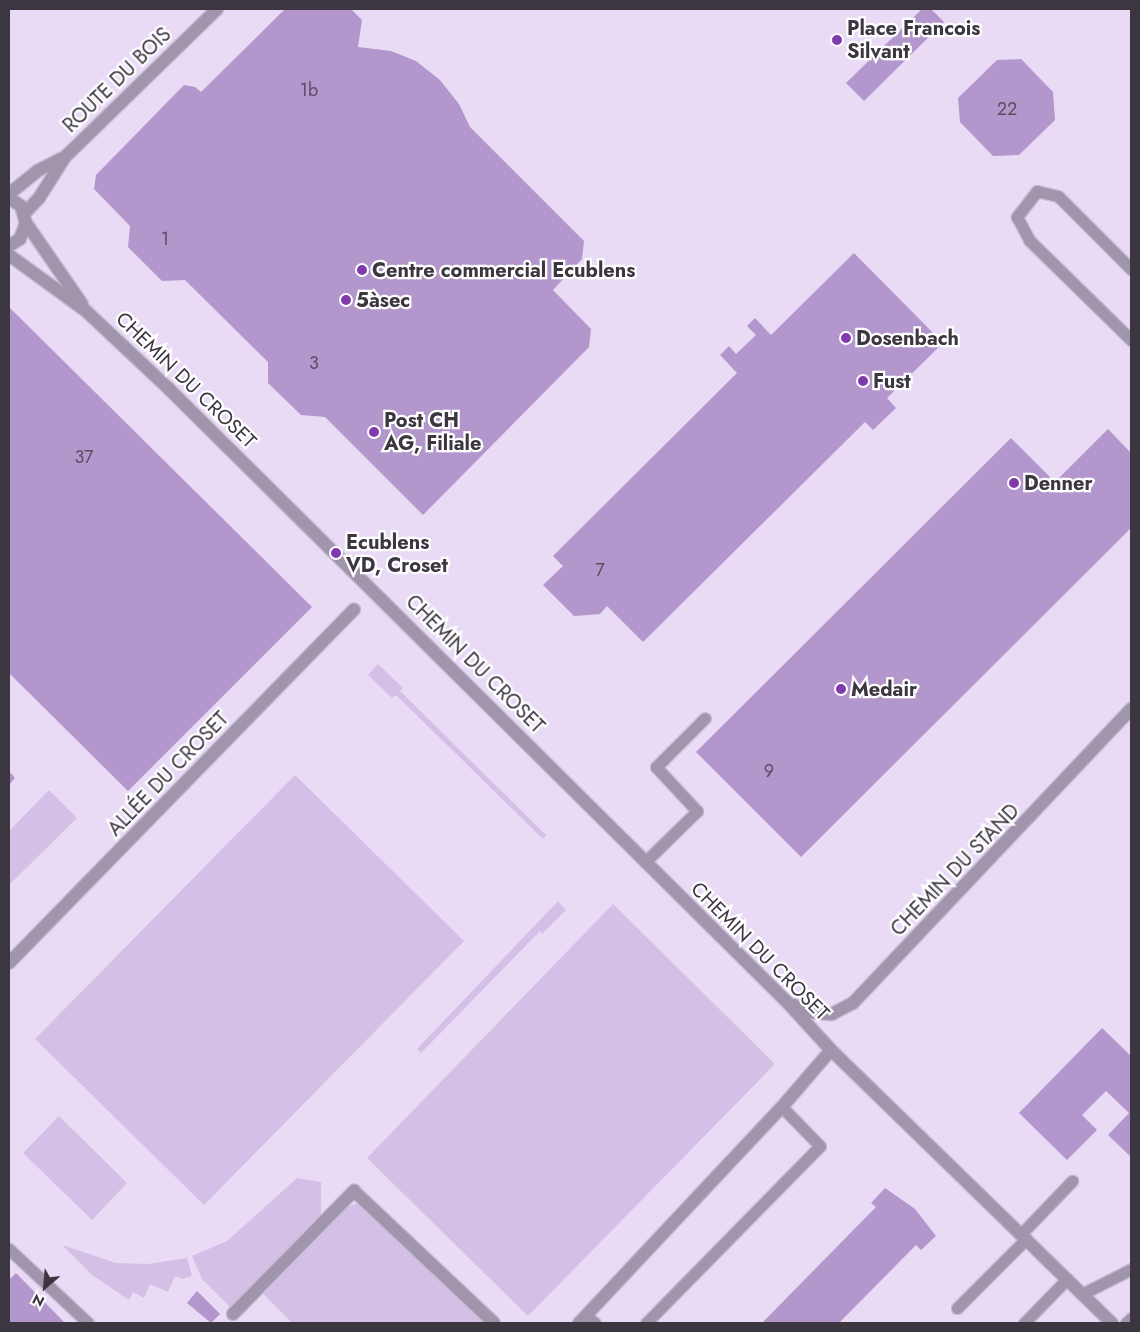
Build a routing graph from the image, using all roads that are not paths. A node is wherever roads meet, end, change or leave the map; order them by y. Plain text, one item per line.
1 (217, 9) edge
2 (65, 157) junction
3 (9, 194) edge
4 (9, 198) edge
5 (25, 218) junction
6 (9, 246) edge
7 (9, 255) edge
8 (1131, 268) edge
9 (86, 311) junction
10 (1131, 340) edge
11 (354, 610) dead end
12 (1131, 709) edge
13 (705, 718) dead end
14 (645, 862) junction
15 (9, 963) edge
16 (787, 1002) junction
17 (831, 1050) junction
18 (782, 1107) junction
19 (1072, 1181) dead end
20 (1023, 1237) junction
21 (9, 1249) edge
22 (1131, 1269) edge
23 (1067, 1279) junction
24 (1082, 1294) junction
25 (958, 1308) dead end
26 (233, 1314) dead end
27 (1131, 1318) edge
28 (586, 1321) edge
29 (1110, 1322) edge
30 (88, 1323) edge
31 (494, 1323) edge
32 (646, 1323) edge
33 (1024, 1323) edge
34 (1126, 1323) edge

1 - 2 street, ROUTE DU BOIS
2 - 3 street, ROUTE DU BOIS
2 - 5 street, ROUTE DU BOIS
4 - 5 street, CHEMIN DU CROSET
5 - 6 street, ROUTE DU BOIS
5 - 9 street, CHEMIN DU CROSET
7 - 9 street, CHEMIN DU CROSET
8 - 10 lane
9 - 14 street, CHEMIN DU CROSET
11 - 15 street, ALLÉE DU CROSET
12 - 16 street, CHEMIN DU STAND
13 - 14 lane
14 - 16 street, CHEMIN DU CROSET
16 - 17 street, CHEMIN DU CROSET
17 - 18 street, CHEMIN DU CROSET
17 - 20 street, CHEMIN DU CROSET
18 - 28 street, CHEMIN DU CROSET
18 - 32 lane
19 - 20 lane
20 - 23 street, CHEMIN DU CROSET
20 - 25 lane
21 - 30 lane
22 - 24 lane
23 - 24 street, CHEMIN DU CROSET
23 - 33 lane
24 - 29 street, CHEMIN DU CROSET
26 - 31 street
27 - 34 lane

